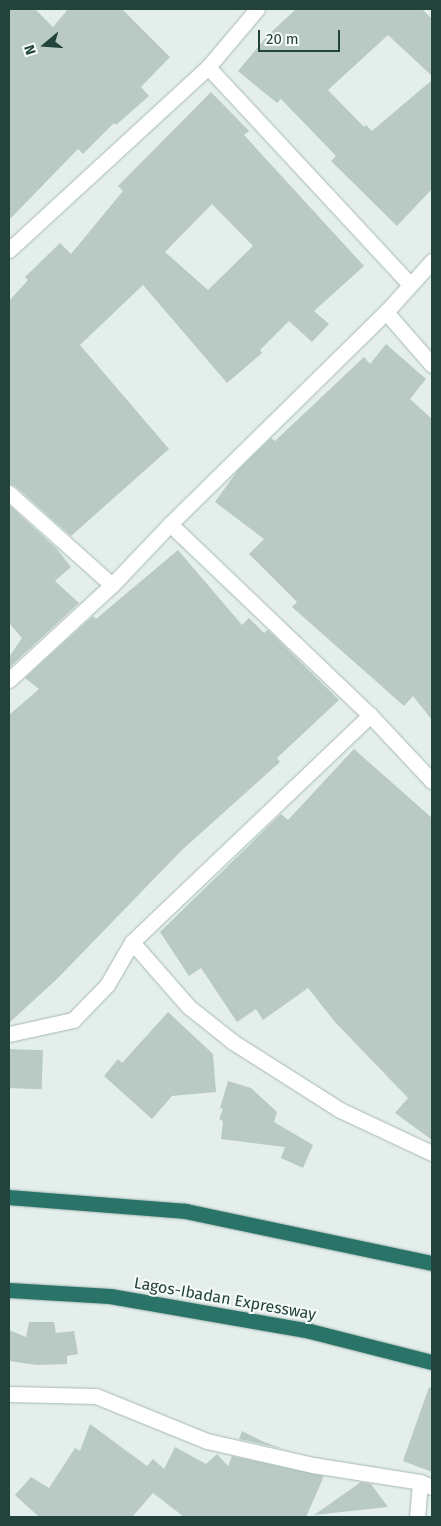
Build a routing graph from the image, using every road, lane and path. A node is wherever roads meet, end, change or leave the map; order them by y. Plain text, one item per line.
1 (257, 9) edge
2 (208, 67) junction
3 (9, 250) edge
4 (432, 262) edge
5 (410, 284) junction
6 (386, 312) junction
7 (432, 365) edge
8 (9, 493) edge
9 (170, 524) junction
10 (112, 585) junction
11 (9, 680) edge
12 (370, 715) junction
13 (432, 781) edge
14 (132, 942) junction
15 (9, 1034) edge
16 (432, 1152) edge
17 (9, 1197) edge
18 (432, 1263) edge
19 (9, 1290) edge
20 (432, 1362) edge
21 (9, 1394) edge
22 (426, 1484) edge
23 (417, 1517) edge

1 - 2 street
2 - 3 street
2 - 5 street
4 - 5 street
5 - 6 street
6 - 7 street
6 - 9 street
8 - 10 street
9 - 10 street
9 - 12 street
10 - 11 street
12 - 13 street
12 - 14 street
14 - 15 street
14 - 16 street
17 - 18 highway
19 - 20 highway, Lagos-Ibadan Expressway
21 - 22 street
22 - 23 street

